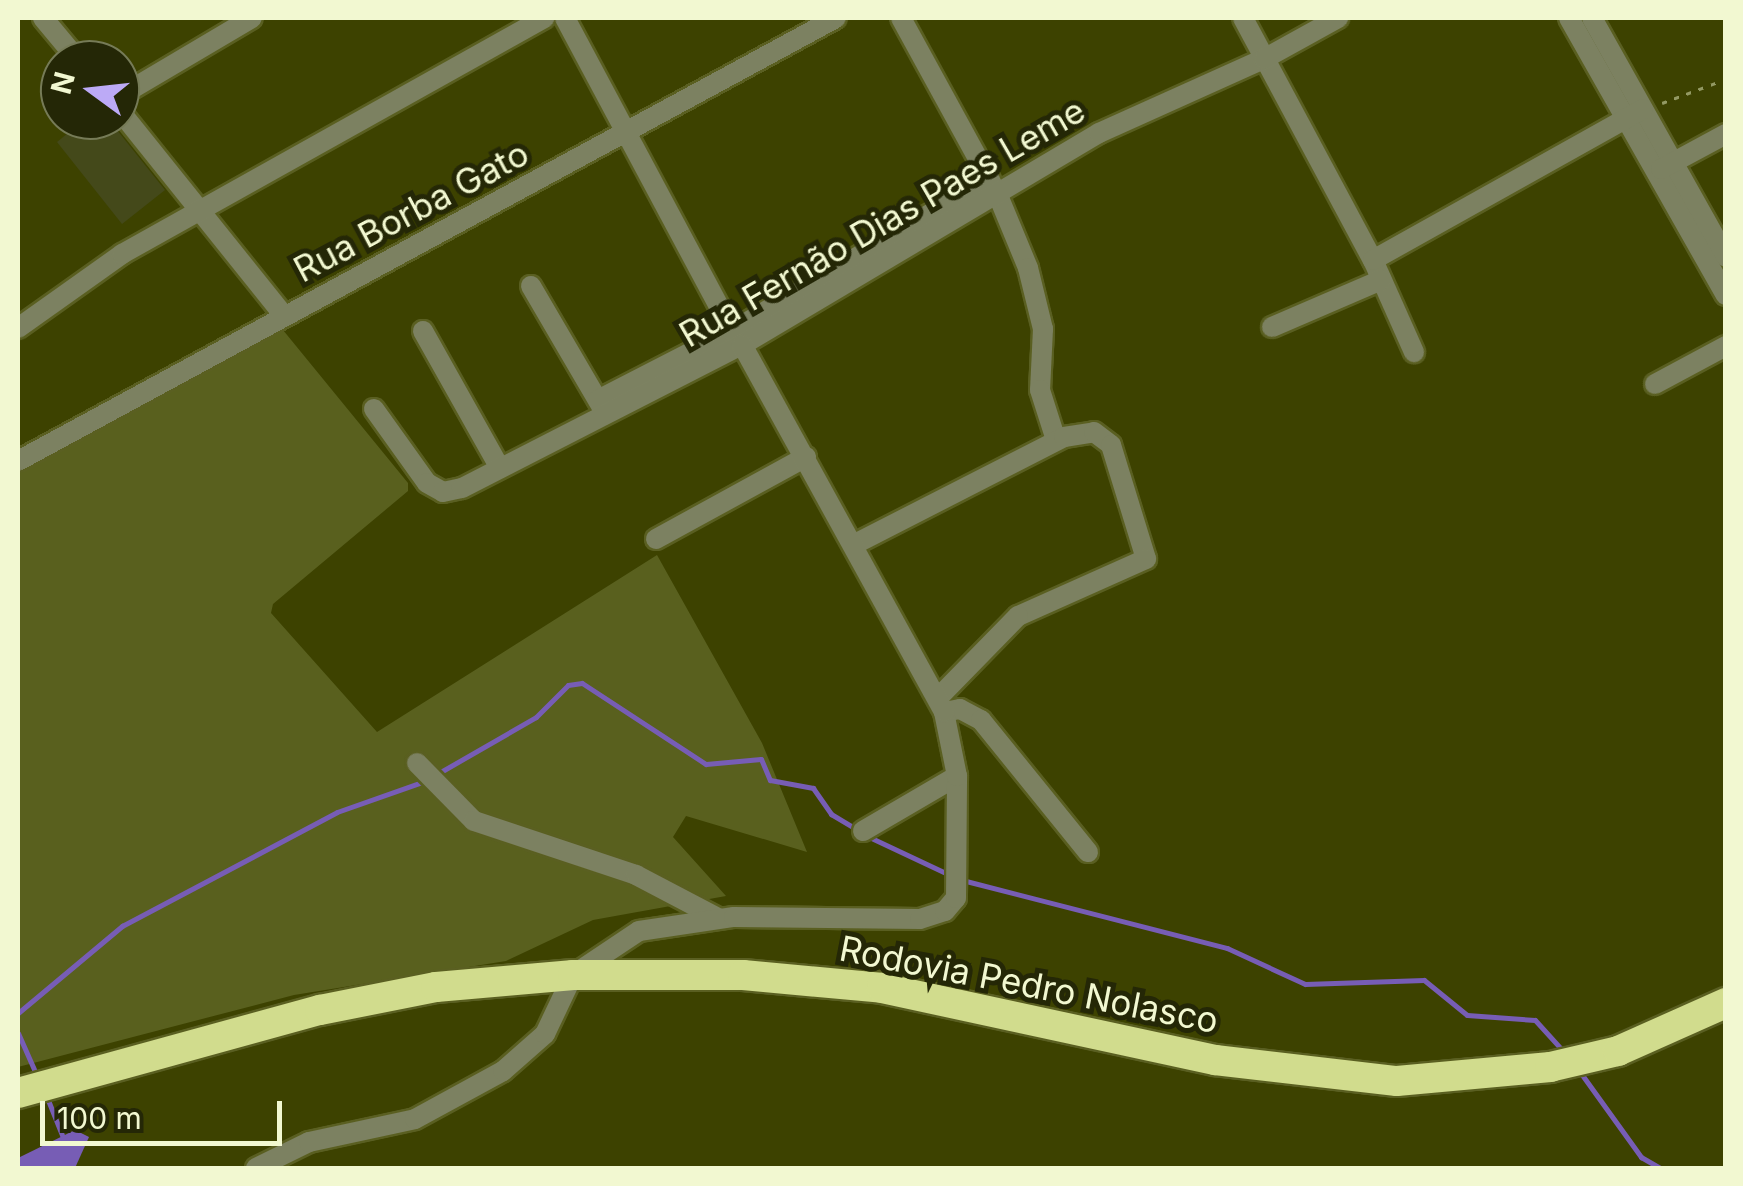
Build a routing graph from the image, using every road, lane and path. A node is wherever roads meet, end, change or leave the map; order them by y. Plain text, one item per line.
1 (44, 18) edge
2 (252, 18) edge
3 (544, 18) edge
4 (836, 18) edge
5 (901, 18) edge
6 (1243, 18) edge
7 (1338, 18) edge
8 (1569, 18) edge
9 (1592, 18) edge
10 (561, 19) edge
11 (62, 40) edge
12 (1264, 59) junction
13 (1726, 79) edge
14 (140, 84) edge
15 (1635, 113) junction
16 (626, 132) junction
17 (1726, 134) edge
18 (140, 136) edge
19 (1664, 168) junction
20 (993, 186) junction
21 (200, 209) junction
22 (1726, 257) edge
23 (1377, 270) junction
24 (530, 286) dead end
25 (1726, 294) edge
26 (284, 316) junction
27 (1272, 327) dead end
28 (18, 328) edge
29 (423, 330) dead end
30 (737, 338) junction
31 (1726, 346) edge
32 (1414, 352) dead end
33 (1655, 384) dead end
34 (602, 407) junction
35 (374, 409) dead end
36 (1056, 440) junction
37 (806, 457) junction
38 (18, 461) edge
39 (500, 468) junction
40 (656, 539) dead end
41 (853, 545) junction
42 (941, 705) junction
43 (417, 764) dead end
44 (956, 776) junction
45 (863, 831) dead end
46 (1088, 852) dead end
47 (718, 918) junction
48 (573, 974) junction
49 (1722, 1012) edge
50 (18, 1093) edge
51 (256, 1168) edge

1 - 11 street
2 - 14 street
3 - 21 street
4 - 16 street, Rua Borba Gato
5 - 20 street
6 - 12 street
7 - 12 street, Rua Fernão Dias Paes Leme
8 - 15 street
9 - 15 street
10 - 16 street
12 - 20 street, Rua Fernão Dias Paes Leme
12 - 23 street
13 - 15 path
15 - 19 street
15 - 23 street
16 - 26 street, Rua Borba Gato
16 - 30 street
17 - 19 street
18 - 21 street
19 - 22 street
19 - 25 street
20 - 30 street, Rua Fernão Dias Paes Leme
20 - 36 street
21 - 26 street
21 - 28 street
23 - 27 street
23 - 32 street
24 - 34 street
26 - 38 street, Rua Borba Gato
29 - 39 street
30 - 34 street, Rua Fernão Dias Paes Leme
30 - 37 street
31 - 33 street
34 - 39 street, Rua Fernão Dias Paes Leme
35 - 39 street, Rua Fernão Dias Paes Leme
36 - 41 street
36 - 42 street
37 - 40 street
37 - 41 street
41 - 42 street
42 - 44 street
42 - 46 street
43 - 47 street
44 - 45 street
44 - 47 street
47 - 48 street
48 - 49 highway, Rodovia Pedro Nolasco
48 - 50 highway, Rodovia Pedro Nolasco
48 - 51 street

